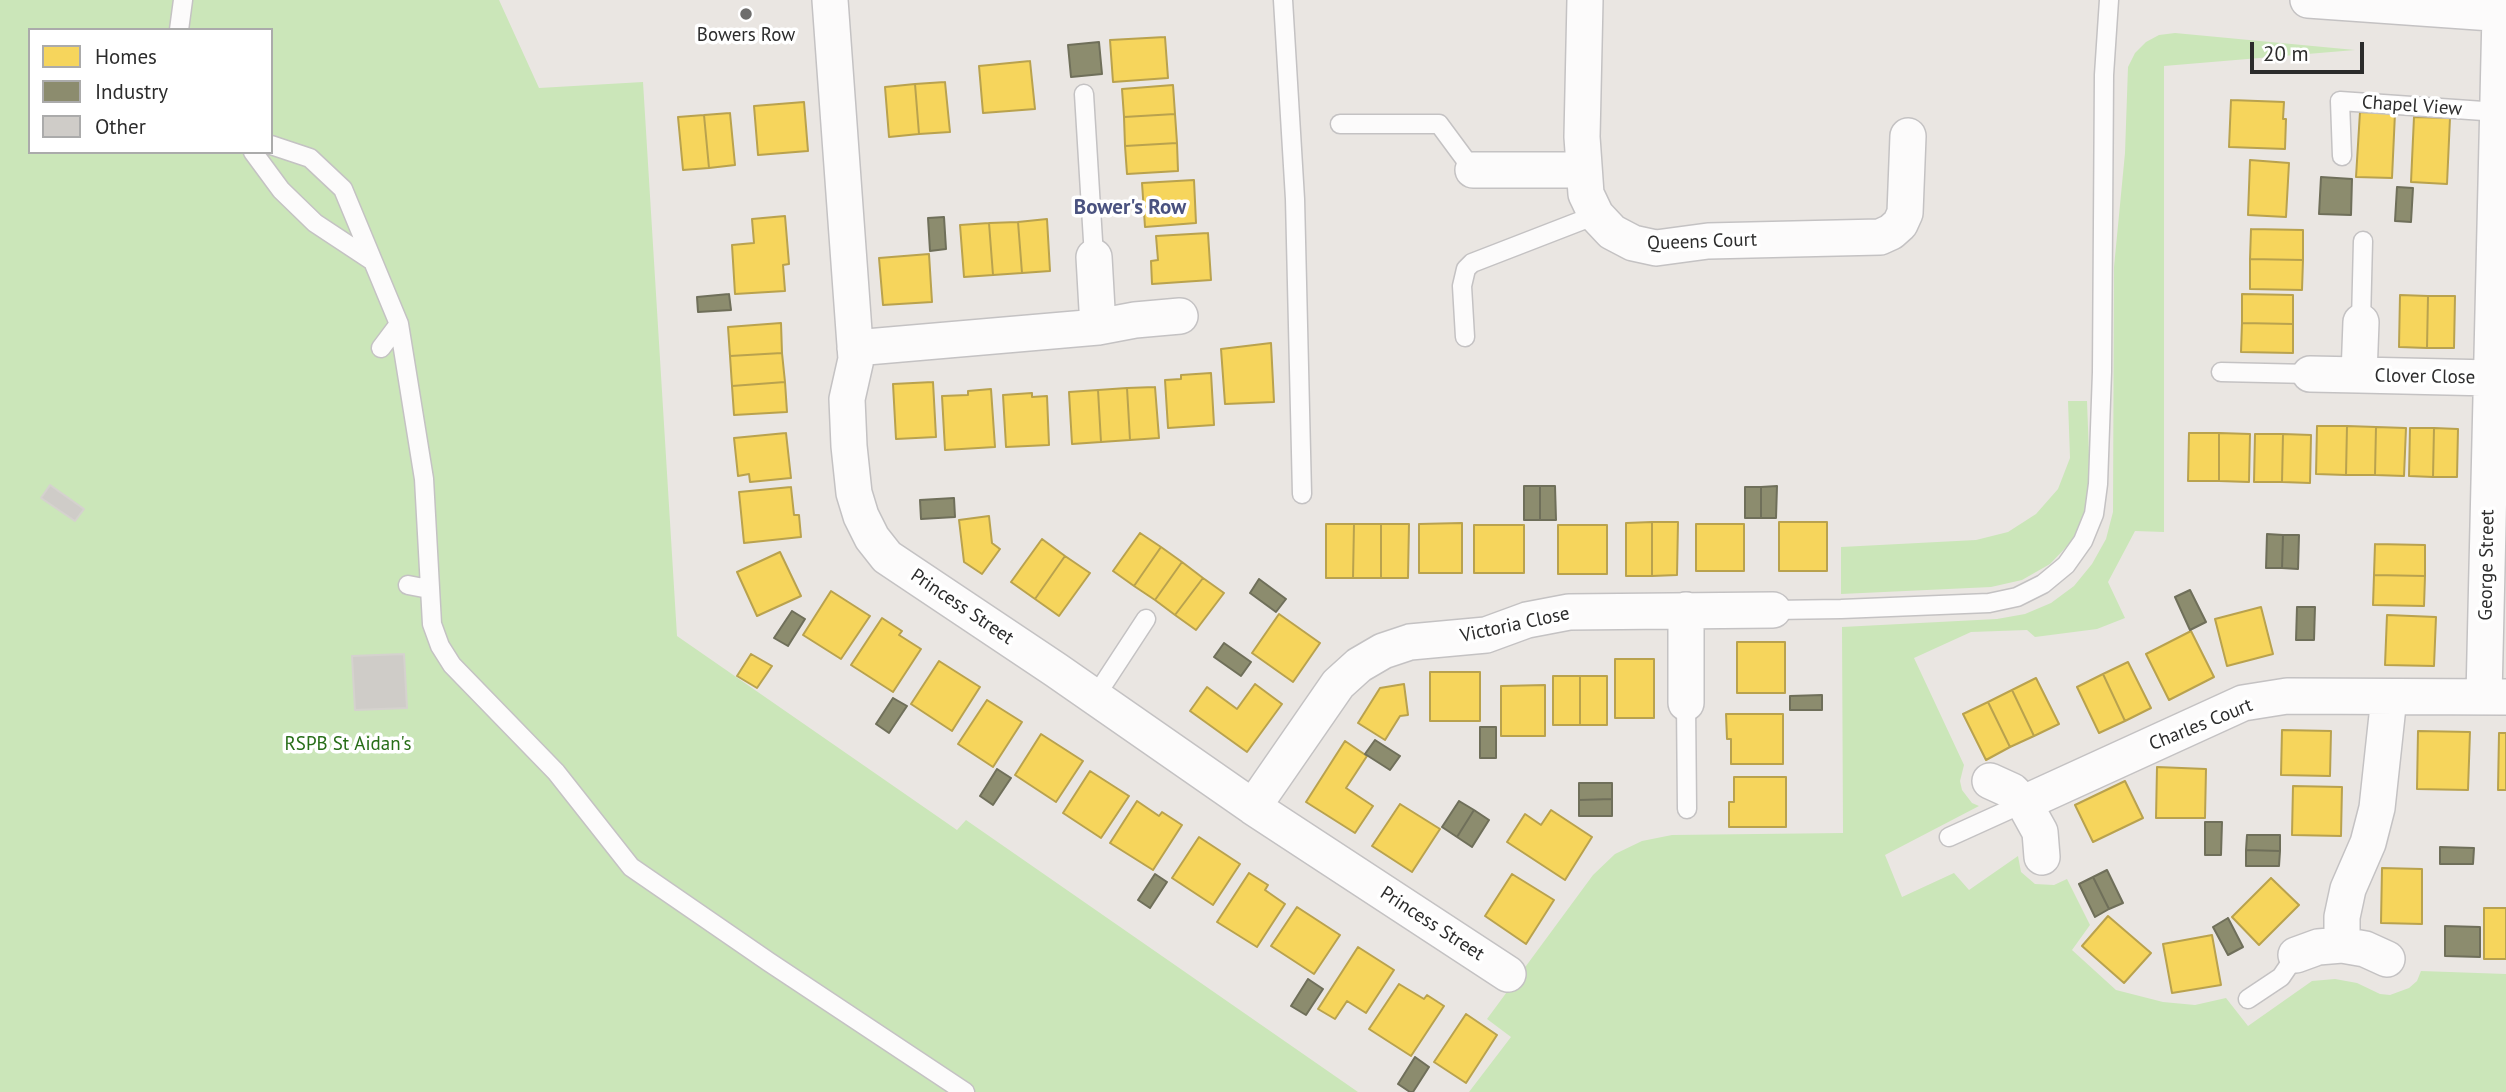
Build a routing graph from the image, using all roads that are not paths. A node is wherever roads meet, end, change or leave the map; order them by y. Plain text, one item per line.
1 (183, 0) edge
2 (830, 0) edge
3 (1283, 0) edge
4 (1585, 0) edge
5 (2109, 0) edge
6 (2308, 0) edge
7 (2503, 14) edge
8 (178, 28) edge
9 (1084, 94) dead end
10 (2498, 111) junction
11 (1340, 124) dead end
12 (1908, 136) dead end
13 (273, 146) edge
14 (254, 154) edge
15 (2342, 156) dead end
16 (1473, 170) joint
17 (1583, 170) junction
18 (1596, 215) junction
19 (2363, 240) dead end
20 (1094, 257) joint
21 (371, 260) junction
22 (1180, 316) dead end
23 (2361, 322) joint
24 (399, 324) junction
25 (1098, 327) junction
26 (1465, 337) dead end
27 (381, 348) dead end
28 (855, 348) junction
29 (2497, 368) edge
30 (2221, 372) dead end
31 (2310, 374) joint
32 (2359, 375) junction
33 (1303, 494) dead end
34 (408, 585) dead end
35 (429, 589) junction
36 (1686, 610) junction
37 (1773, 610) joint
38 (1146, 619) dead end
39 (2389, 696) junction
40 (1095, 697) junction
41 (2495, 697) edge
42 (1686, 703) joint
43 (1990, 781) dead end
44 (2024, 803) junction
45 (1253, 807) junction
46 (1687, 809) dead end
47 (1949, 837) dead end
48 (2042, 857) dead end
49 (2342, 945) junction
50 (2296, 955) joint
51 (2387, 960) dead end
52 (1508, 974) dead end
53 (2248, 999) dead end
54 (965, 1092) edge

1 - 8 lane
2 - 28 street, Princess Street
3 - 33 lane
4 - 17 street
5 - 37 lane
6 - 7 street
7 - 10 street, George Street
9 - 20 lane
10 - 15 lane, Chapel View
10 - 29 street, George Street
11 - 16 lane
12 - 18 street, Queens Court
13 - 21 lane
14 - 21 lane
16 - 17 street
17 - 18 street
18 - 26 lane
19 - 23 lane
20 - 25 street
21 - 24 lane
22 - 25 street
23 - 32 street, Clover Close
24 - 27 lane
24 - 35 lane
25 - 28 street
28 - 40 street, Princess Street
29 - 32 street, Clover Close
29 - 41 street, George Street
30 - 31 lane
31 - 32 street, Clover Close
34 - 35 lane
35 - 54 lane
36 - 37 street, Victoria Close
36 - 42 street
36 - 45 street, Victoria Close
38 - 40 lane
39 - 41 street, Charles Court
39 - 44 street, Charles Court
39 - 49 street
40 - 45 street, Princess Street
42 - 46 lane
43 - 44 street
44 - 47 lane
44 - 48 street
45 - 52 street, Princess Street
49 - 50 street
49 - 51 street
50 - 53 lane

